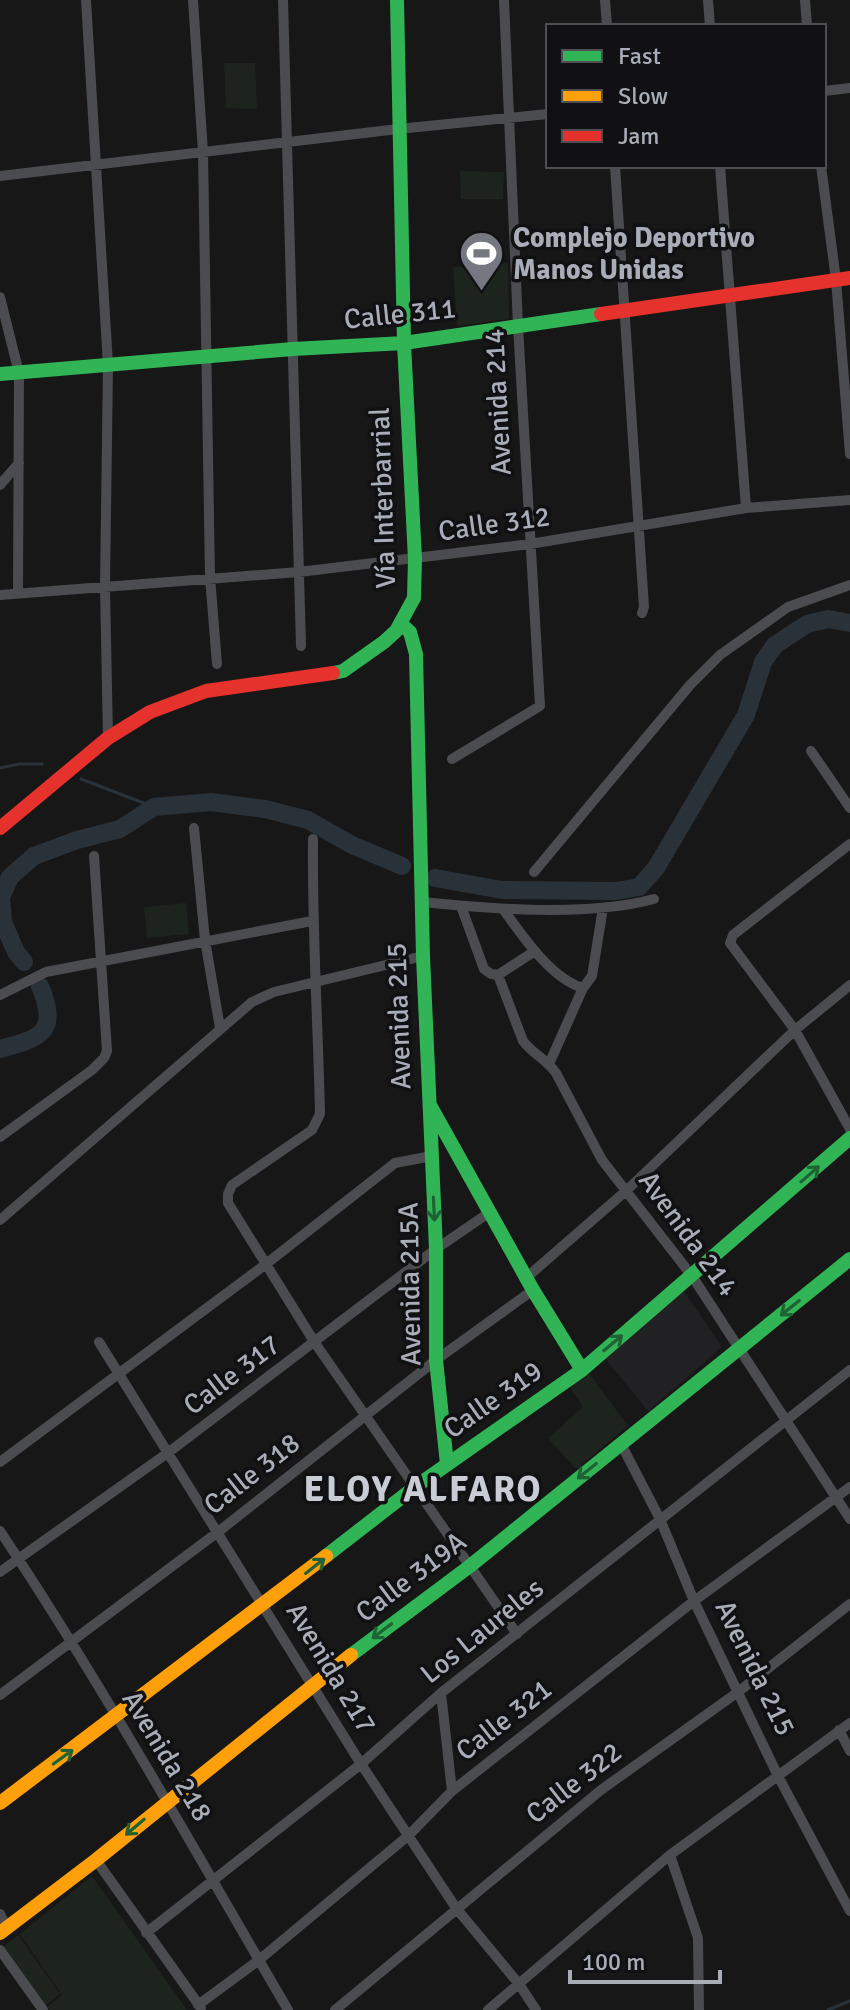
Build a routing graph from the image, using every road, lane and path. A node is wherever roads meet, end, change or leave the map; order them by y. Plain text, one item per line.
1 (86, 0) edge
2 (193, 0) edge
3 (283, 0) edge
4 (397, 0) edge
5 (504, 0) edge
6 (605, 0) edge
7 (708, 0) edge
8 (805, 0) edge
9 (607, 24) edge
10 (710, 24) edge
11 (807, 24) edge
12 (850, 88) edge
13 (826, 91) edge
14 (546, 114) edge
15 (510, 118) junction
16 (398, 129) junction
17 (288, 142) junction
18 (203, 152) junction
19 (97, 165) junction
20 (615, 168) edge
21 (720, 168) edge
22 (821, 168) edge
23 (0, 176) edge
24 (843, 279) edge
25 (730, 295) junction
26 (0, 297) edge
27 (627, 310) junction
28 (518, 326) junction
29 (404, 343) junction
30 (293, 349) junction
31 (205, 356) junction
32 (108, 365) junction
33 (19, 373) junction
34 (0, 374) edge
35 (850, 454) edge
36 (19, 463) junction
37 (0, 485) edge
38 (850, 500) edge
39 (746, 508) junction
40 (639, 527) junction
41 (530, 544) junction
42 (415, 559) junction
43 (299, 572) junction
44 (210, 577) junction
45 (850, 585) edge
46 (105, 587) junction
47 (18, 592) junction
48 (0, 595) edge
49 (642, 613) dead end
50 (401, 624) junction
51 (301, 646) dead end
52 (217, 664) dead end
53 (108, 738) junction
54 (811, 751) dead end
55 (452, 759) dead end
56 (850, 808) edge
57 (0, 828) edge
58 (194, 828) dead end
59 (313, 839) dead end
60 (850, 844) edge
61 (94, 856) dead end
62 (534, 872) dead end
63 (654, 899) dead end
64 (422, 902) junction
65 (461, 906) junction
66 (603, 908) junction
67 (503, 909) junction
68 (312, 921) junction
69 (205, 940) junction
70 (535, 951) junction
71 (423, 956) junction
72 (101, 960) junction
73 (498, 975) junction
74 (317, 980) junction
75 (850, 985) edge
76 (583, 988) junction
77 (0, 995) edge
78 (220, 1028) junction
79 (795, 1030) junction
80 (549, 1064) junction
81 (428, 1103) junction
82 (850, 1129) edge
83 (0, 1137) edge
84 (850, 1138) edge
85 (432, 1156) junction
86 (627, 1190) junction
87 (490, 1212) junction
88 (0, 1220) edge
89 (436, 1249) junction
90 (850, 1259) edge
91 (266, 1264) junction
92 (692, 1276) junction
93 (530, 1284) junction
94 (99, 1342) dead end
95 (315, 1343) junction
96 (740, 1349) junction
97 (436, 1360) junction
98 (582, 1370) junction
99 (850, 1370) edge
100 (119, 1373) junction
101 (366, 1416) junction
102 (785, 1422) junction
103 (621, 1444) junction
104 (169, 1452) junction
105 (0, 1462) edge
106 (447, 1464) junction
107 (415, 1487) junction
108 (850, 1487) edge
109 (835, 1497) junction
110 (660, 1519) junction
111 (850, 1519) edge
112 (0, 1531) edge
113 (218, 1532) junction
114 (19, 1560) junction
115 (470, 1566) junction
116 (0, 1572) edge
117 (694, 1601) junction
118 (850, 1604) edge
119 (264, 1605) junction
120 (517, 1634) junction
121 (71, 1640) junction
122 (313, 1683) junction
123 (738, 1692) junction
124 (441, 1693) junction
125 (0, 1695) edge
126 (116, 1717) junction
127 (850, 1723) edge
128 (839, 1730) junction
129 (850, 1751) edge
130 (361, 1764) junction
131 (778, 1776) junction
132 (452, 1791) junction
133 (168, 1800) junction
134 (0, 1803) edge
135 (409, 1835) junction
136 (670, 1855) junction
137 (96, 1860) junction
138 (212, 1882) junction
139 (456, 1908) junction
140 (850, 1911) edge
141 (2, 1925) edge
142 (146, 1933) junction
143 (0, 1950) edge
144 (259, 1960) junction
145 (519, 1984) junction
146 (200, 2008) edge
147 (43, 2010) edge
148 (288, 2010) edge
149 (335, 2010) edge
150 (488, 2010) edge
151 (536, 2010) edge
152 (699, 2010) edge

1 - 19 street
2 - 18 street
3 - 17 street
4 - 16 street, Vía Interbarrial
5 - 15 street, Avenida 214
6 - 9 street
7 - 10 street
8 - 11 street
12 - 13 street
14 - 15 street
15 - 16 street
15 - 28 street, Avenida 214
16 - 17 street
16 - 29 street, Vía Interbarrial
17 - 18 street
17 - 30 street
18 - 19 street
18 - 31 street
19 - 23 street
19 - 32 street
20 - 27 street
21 - 25 street
22 - 24 street
24 - 25 street, Calle 311
24 - 35 street
25 - 27 street, Calle 311
25 - 39 street
26 - 33 street
27 - 28 street, Calle 311
27 - 40 street
28 - 29 street, Calle 311
28 - 41 street, Avenida 214
29 - 30 street, Calle 311
29 - 42 street, Vía Interbarrial
30 - 31 street, Calle 311
30 - 43 street
31 - 32 street, Calle 311
31 - 44 street
32 - 33 street, Calle 311
32 - 46 street
33 - 34 street, Calle 311
33 - 36 street
36 - 37 street
36 - 47 street
38 - 39 street, Calle 312
39 - 40 street, Calle 312
40 - 41 street, Calle 312
40 - 49 street
41 - 42 street, Calle 312
41 - 55 street, Avenida 214
42 - 43 street, Calle 312
42 - 50 street, Vía Interbarrial
43 - 44 street, Calle 312
43 - 51 street
44 - 46 street, Calle 312
44 - 52 street
45 - 62 street
46 - 47 street, Calle 312
46 - 53 street
47 - 48 street, Calle 312
50 - 53 street, Vía Interbarrial
50 - 64 street, Avenida 215
53 - 57 street, Vía Interbarrial
54 - 56 street
58 - 69 street
59 - 68 street
60 - 79 street
61 - 72 street
63 - 66 street
64 - 65 street
64 - 71 street, Avenida 215
65 - 67 street
65 - 73 street, Avenida 214
66 - 67 street
66 - 76 street
67 - 70 street
68 - 69 street
68 - 74 street
69 - 72 street
69 - 78 street
70 - 73 street
70 - 76 street
71 - 74 street
71 - 81 street, Avenida 215
72 - 77 street
72 - 83 street
73 - 80 street, Avenida 214
74 - 78 street
74 - 91 street
75 - 79 street, Calle 318
76 - 80 street
78 - 88 street
79 - 82 street
79 - 86 street, Calle 318
80 - 86 street, Avenida 214
81 - 85 street, Avenida 215A
81 - 87 street, Avenida 215
92 -> 84 street, Calle 319
85 -> 89 street, Avenida 215A
85 - 91 street
86 - 92 street, Avenida 214
86 - 93 street, Calle 318
87 - 89 street, Calle 317
87 - 93 street, Avenida 215
89 - 95 street, Calle 317
89 - 97 street, Avenida 215A
90 -> 96 street, Calle 319A
91 - 95 street
91 - 100 street
92 - 96 street, Avenida 214
98 -> 92 street, Calle 319
93 - 97 street, Calle 318
93 - 98 street, Avenida 215
94 - 100 street, Avenida 217
95 - 101 street
95 - 104 street, Calle 317
96 - 102 street, Avenida 214
96 - 103 street, Calle 319A
97 - 101 street, Calle 318
97 - 106 street, Avenida 215A
98 - 106 street, Calle 319
99 - 102 street, Los Laureles
100 - 104 street, Avenida 217
100 - 105 street
101 - 107 street
101 - 113 street, Calle 318
102 - 109 street, Avenida 214
102 - 110 street, Los Laureles
103 - 110 street, Avenida 215
103 -> 115 street, Calle 319A
104 - 113 street, Avenida 217
104 - 114 street, Calle 317
106 - 107 street, Calle 319
107 - 115 street
119 -> 107 street, Calle 319
108 - 109 street, Calle 321
109 - 111 street, Avenida 214
109 - 117 street, Calle 321
110 - 117 street, Avenida 215
110 - 120 street, Los Laureles
112 - 114 street, Avenida 218
113 - 119 street, Avenida 217
113 - 121 street, Calle 318
114 - 116 street, Calle 317
114 - 121 street, Avenida 218
115 - 120 street
115 -> 122 street, Calle 319A
117 - 123 street, Avenida 215
117 - 132 street, Calle 321
118 - 123 street, Calle 322
119 - 122 street, Avenida 217
119 - 126 street, Calle 319
120 - 124 street, Los Laureles
121 - 125 street, Calle 318
121 - 126 street, Avenida 218
122 - 130 street, Avenida 217
122 - 133 street, Calle 319A
123 - 131 street, Avenida 215
123 - 139 street, Calle 322
124 - 130 street, Los Laureles
124 - 132 street
126 - 133 street, Avenida 218
134 -> 126 street, Calle 319
127 - 128 street
128 - 129 street
128 - 131 street
130 - 135 street, Avenida 217
130 - 138 street, Los Laureles
131 - 136 street
131 - 140 street, Avenida 215
132 - 135 street, Calle 321
133 -> 137 street, Calle 319A
133 - 138 street, Avenida 218
135 - 139 street, Avenida 217
135 - 144 street, Calle 321
136 - 145 street
136 - 152 street
137 - 141 street, Calle 319A
137 - 142 street
138 - 142 street, Los Laureles
138 - 144 street, Avenida 218
139 - 145 street, Avenida 217
139 - 149 street, Calle 322
142 - 146 street
143 - 147 street
144 - 146 street, Calle 321
144 - 148 street, Avenida 218
145 - 150 street
145 - 151 street, Avenida 217

